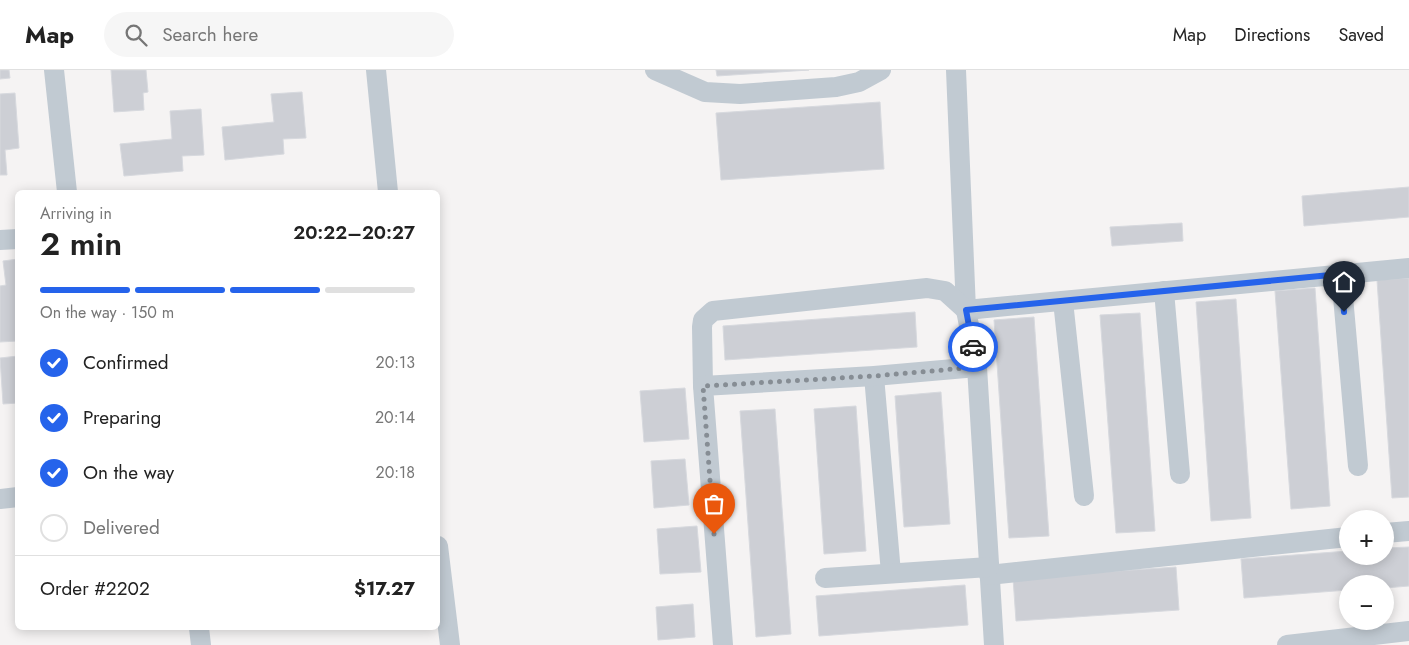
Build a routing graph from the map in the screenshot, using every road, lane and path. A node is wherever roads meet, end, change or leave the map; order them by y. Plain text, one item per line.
1 (54, 70) edge
2 (376, 70) edge
3 (655, 70) edge
4 (881, 70) edge
5 (956, 70) edge
6 (68, 190) edge
7 (388, 190) edge
8 (15, 239) edge
9 (0, 240) edge
10 (1409, 268) edge
11 (1341, 274) junction
12 (1164, 291) junction
13 (1063, 300) junction
14 (966, 310) junction
15 (977, 367) junction
16 (874, 376) junction
17 (703, 386) junction
18 (1358, 466) dead end
19 (1180, 474) dead end
20 (1084, 496) dead end
21 (15, 497) edge
22 (0, 499) edge
23 (1409, 531) edge
24 (1394, 533) edge
25 (1339, 538) edge
26 (440, 562) edge
27 (989, 571) junction
28 (891, 573) junction
29 (825, 578) dead end
30 (199, 630) edge
31 (1409, 631) edge
32 (201, 645) edge
33 (450, 645) edge
34 (723, 645) edge
35 (994, 645) edge
36 (1287, 645) edge

1 - 6 street
2 - 7 street
3 - 4 street
5 - 14 street
8 - 9 street
10 - 11 street
11 - 12 street
11 - 18 street
12 - 13 street
12 - 19 street
13 - 14 street
13 - 20 street
14 - 15 street
14 - 17 street
15 - 16 street
15 - 27 street
16 - 17 street
16 - 28 street
17 - 34 street
21 - 22 street
23 - 24 street
25 - 27 street
26 - 33 street
27 - 28 street
27 - 35 street
28 - 29 street
30 - 32 street
31 - 36 street

